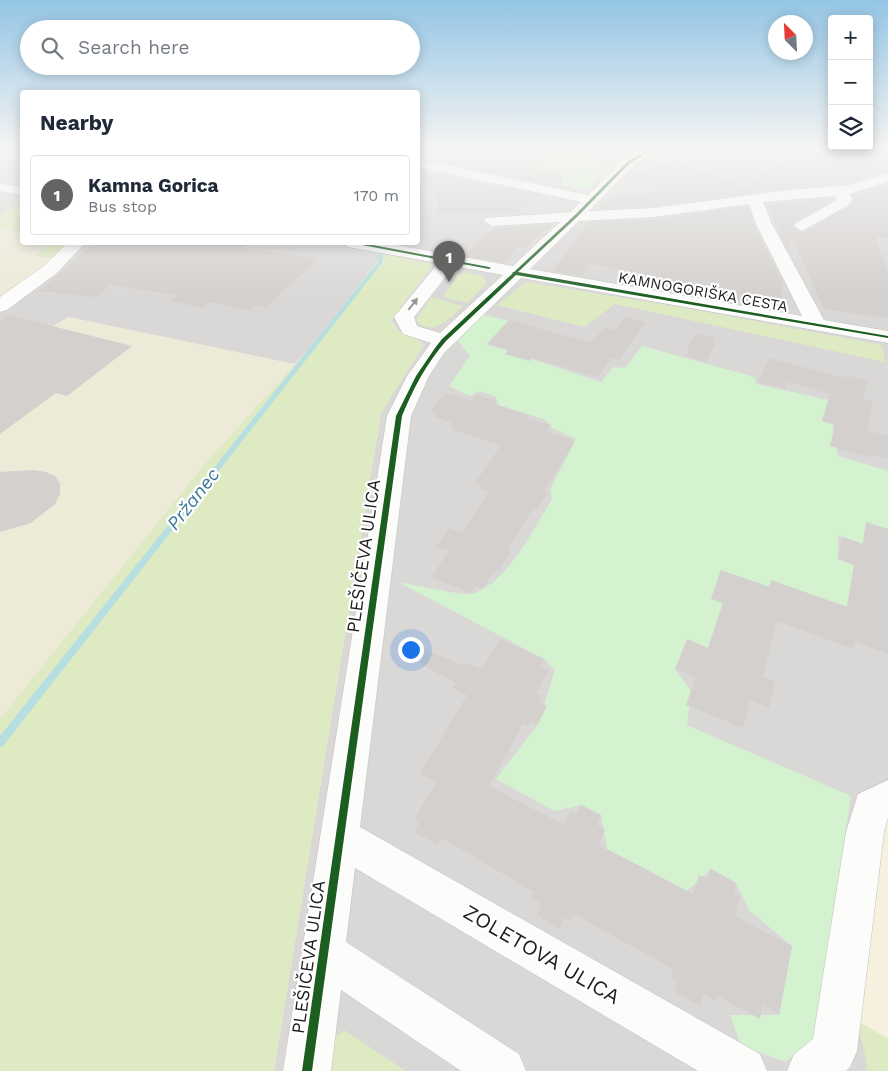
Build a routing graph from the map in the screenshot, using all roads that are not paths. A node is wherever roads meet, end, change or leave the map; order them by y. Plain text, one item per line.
1 (581, 198) edge
2 (766, 198) edge
3 (844, 198) edge
4 (590, 200) joint
5 (756, 200) junction
6 (578, 215) junction
7 (492, 221) dead end
8 (802, 226) dead end
9 (75, 245) edge
10 (361, 245) edge
11 (449, 261) junction
12 (514, 273) junction
13 (0, 306) edge
14 (816, 324) junction
15 (888, 337) edge
16 (444, 340) junction
17 (888, 798) edge
18 (340, 837) junction
19 (324, 953) junction
20 (307, 1071) edge
21 (502, 1071) edge
22 (743, 1071) edge
23 (811, 1071) edge

1 - 4 street
2 - 5 street
3 - 8 street
4 - 6 street, PLEŠIČEVA ULICA
5 - 6 street
5 - 14 street
6 - 7 street
6 - 12 street, PLEŠIČEVA ULICA
9 - 13 street
10 - 11 street, KAMNOGORIŠKA CESTA
11 - 12 street, KAMNOGORIŠKA CESTA
16 -> 11 street
12 - 14 street, KAMNOGORIŠKA CESTA
12 - 16 street, PLEŠIČEVA ULICA
14 - 15 street, KAMNOGORIŠKA CESTA
16 - 18 street, PLEŠIČEVA ULICA
17 - 23 street
18 - 19 street, PLEŠIČEVA ULICA
18 - 22 street, ZOLETOVA ULICA
19 - 20 street, PLEŠIČEVA ULICA
19 - 21 street

